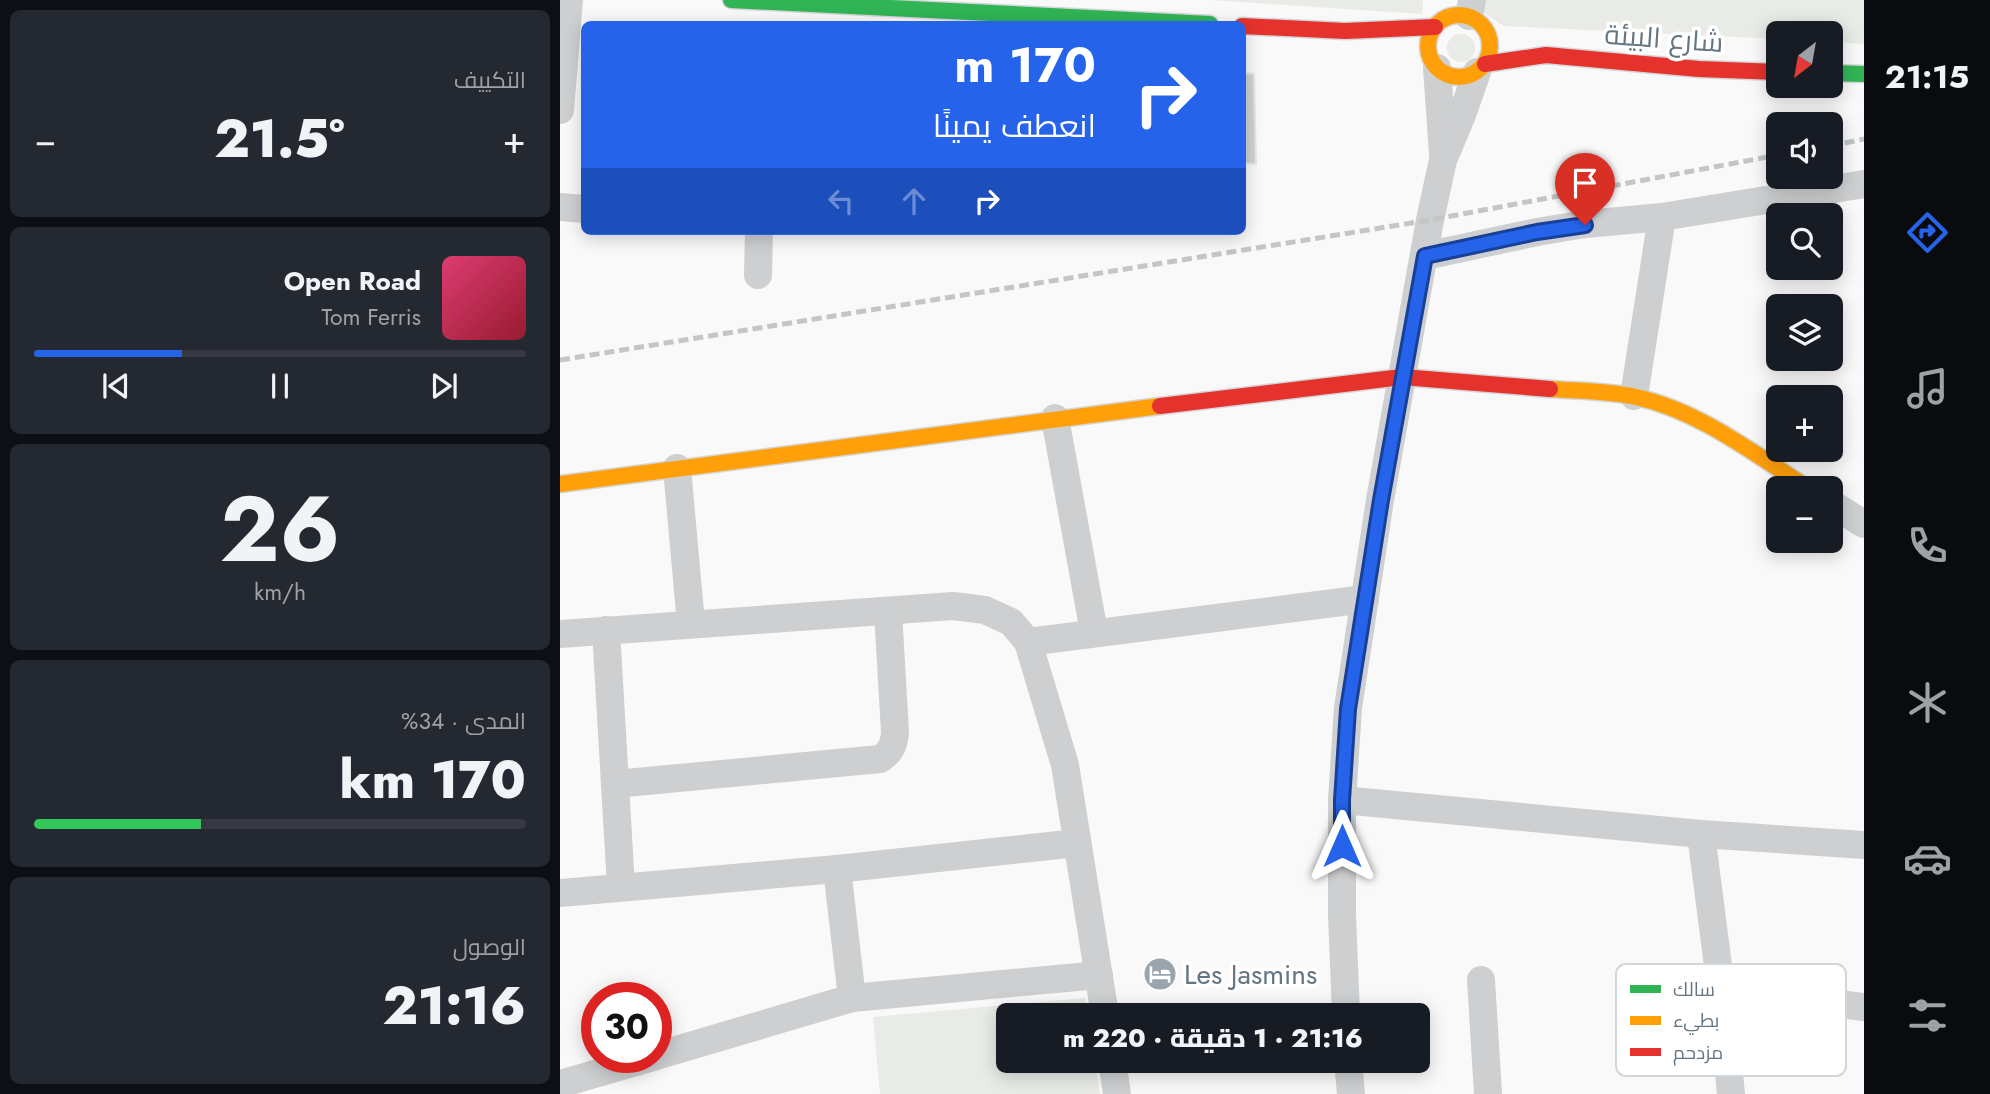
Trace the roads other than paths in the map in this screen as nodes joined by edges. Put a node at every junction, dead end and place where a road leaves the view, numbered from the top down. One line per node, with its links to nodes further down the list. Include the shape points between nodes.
1 (569, 0): 17 (street)
2 (731, 0): 3 (main road)
3 (768, 13): 5 (main road)
4 (1476, 17): 7 (main road, via 1456,15); 11 (main road, شارع البيئة); 13 (main road, via 1491,49)
5 (1089, 21)
6 (1246, 26): 8 (main road)
7 (1435, 27): 8 (main road); 12 (main road, via 1428,49)
8 (1345, 31): 9 (main road)
9 (1378, 44)
10 (1410, 53): 12 (main road)
11 (1546, 55): 13 (main road, شارع البيئة); 14 (main road, شارع البيئة)
12 (1434, 63): 13 (main road, via 1456,78); 18 (street)
13 (1481, 68): 18 (street)
14 (1766, 72)
15 (1843, 73): 16 (main road)
16 (1864, 74)
17 (560, 110)
18 (1443, 160): 24 (street)
19 (1864, 184): 22 (street)
20 (560, 207): 21 (street)
21 (581, 208)
22 (1662, 217): 24 (street, via 1537,232); 27 (street)
23 (760, 235): 25 (street)
24 (1425, 256): 26 (street)
25 (758, 275)
26 (1402, 377): 27 (main road); 28 (main road); 34 (street)
27 (1634, 396): 30 (main road, via 1690,415)
28 (1055, 418): 29 (main road); 38 (street)
29 (677, 468): 31 (main road); 36 (street)
30 (1789, 476)
31 (560, 484)
32 (1843, 511): 33 (street)
33 (1864, 524)
34 (1365, 599): 38 (street); 42 (street, via 1348,709)
35 (888, 611): 36 (street); 40 (street, via 953,606 985,610 1011,622); 41 (street, via 895,732 894,743 880,759)
36 (691, 625): 37 (street)
37 (607, 630): 39 (street); 41 (street)
38 (1094, 632): 40 (street)
39 (560, 634)
40 (1028, 642): 44 (street, via 1065,765)
41 (615, 784): 47 (street)
42 (1342, 800): 43 (street); 54 (street)
43 (1701, 834): 45 (street); 49 (street)
44 (1077, 843): 46 (street); 50 (street)
45 (1864, 845)
46 (837, 869): 47 (street); 52 (street)
47 (621, 887): 48 (street)
48 (560, 893)
49 (1718, 964)
50 (1099, 975): 52 (street); 53 (street)
51 (1481, 980): 65 (street)
52 (852, 998): 57 (street)
53 (1103, 1003)
54 (1346, 1003)
55 (1846, 1005): 56 (street)
56 (1864, 1007)
57 (672, 1051)
58 (609, 1073): 62 (street)
59 (1114, 1073): 63 (street)
60 (1349, 1073): 64 (street)
61 (1729, 1076): 66 (street)
62 (577, 1085)
63 (1117, 1094)
64 (1351, 1094)
65 (1488, 1094)
66 (1731, 1094)

